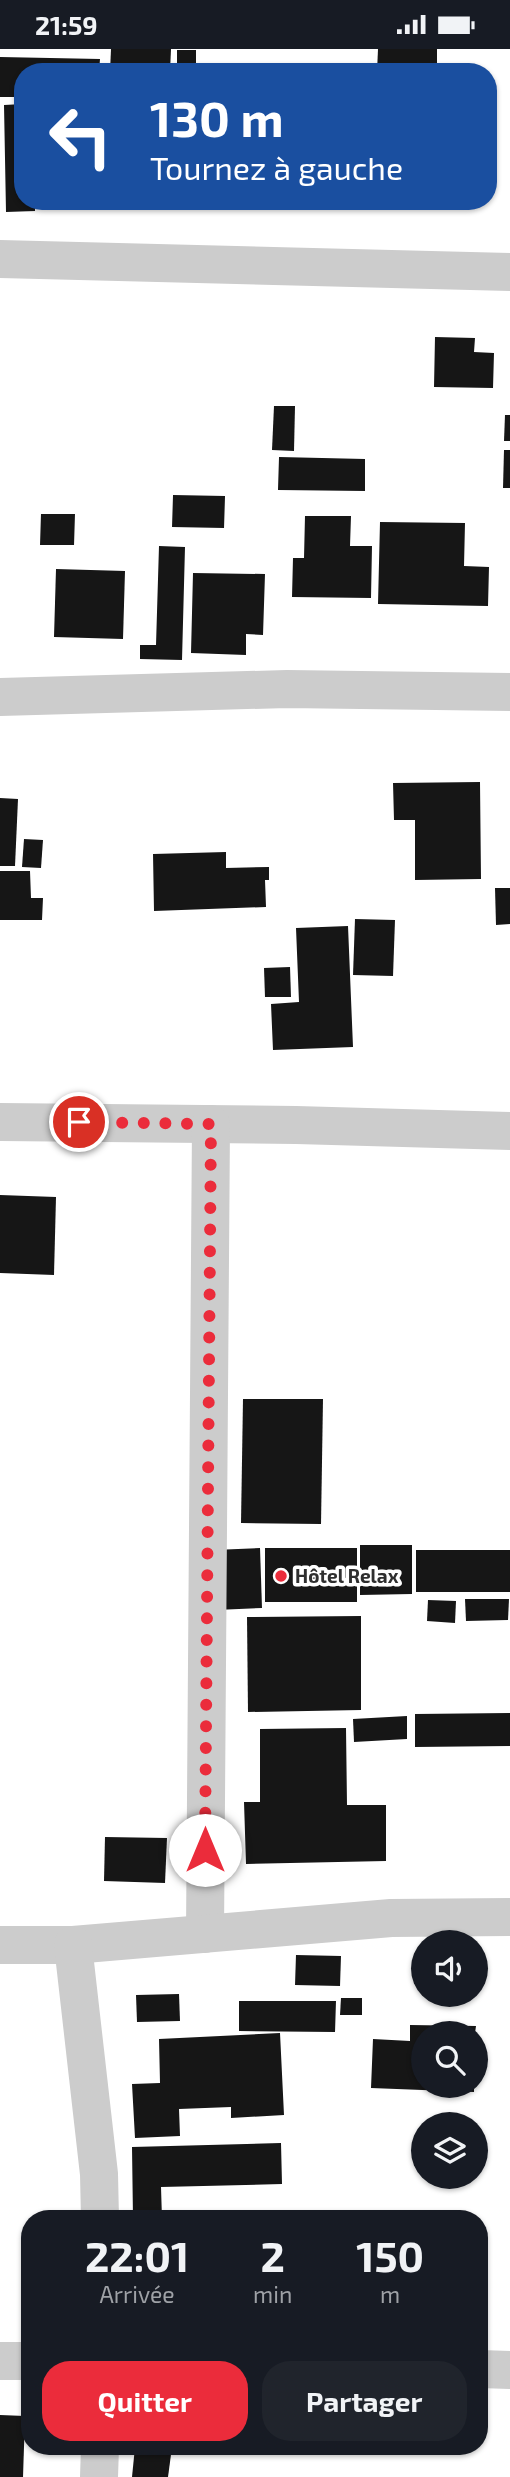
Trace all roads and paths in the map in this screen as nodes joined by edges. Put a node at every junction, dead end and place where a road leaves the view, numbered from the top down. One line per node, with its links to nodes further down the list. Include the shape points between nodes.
1 (0, 259): 2 (street)
2 (510, 272)
3 (510, 692): 4 (street, via 287,689)
4 (0, 697)
5 (0, 1122): 6 (street)
6 (211, 1124): 7 (street); 9 (street)
7 (510, 1131)
8 (510, 1917): 9 (street, via 391,1918)
9 (205, 1934): 11 (street)
10 (0, 1945): 11 (street)
11 (73, 1945): 12 (street)
12 (100, 2210)
13 (0, 2361): 14 (street)
14 (21, 2361)
15 (488, 2369): 16 (street)
16 (510, 2370)
17 (100, 2455): 18 (street)
18 (99, 2477)

